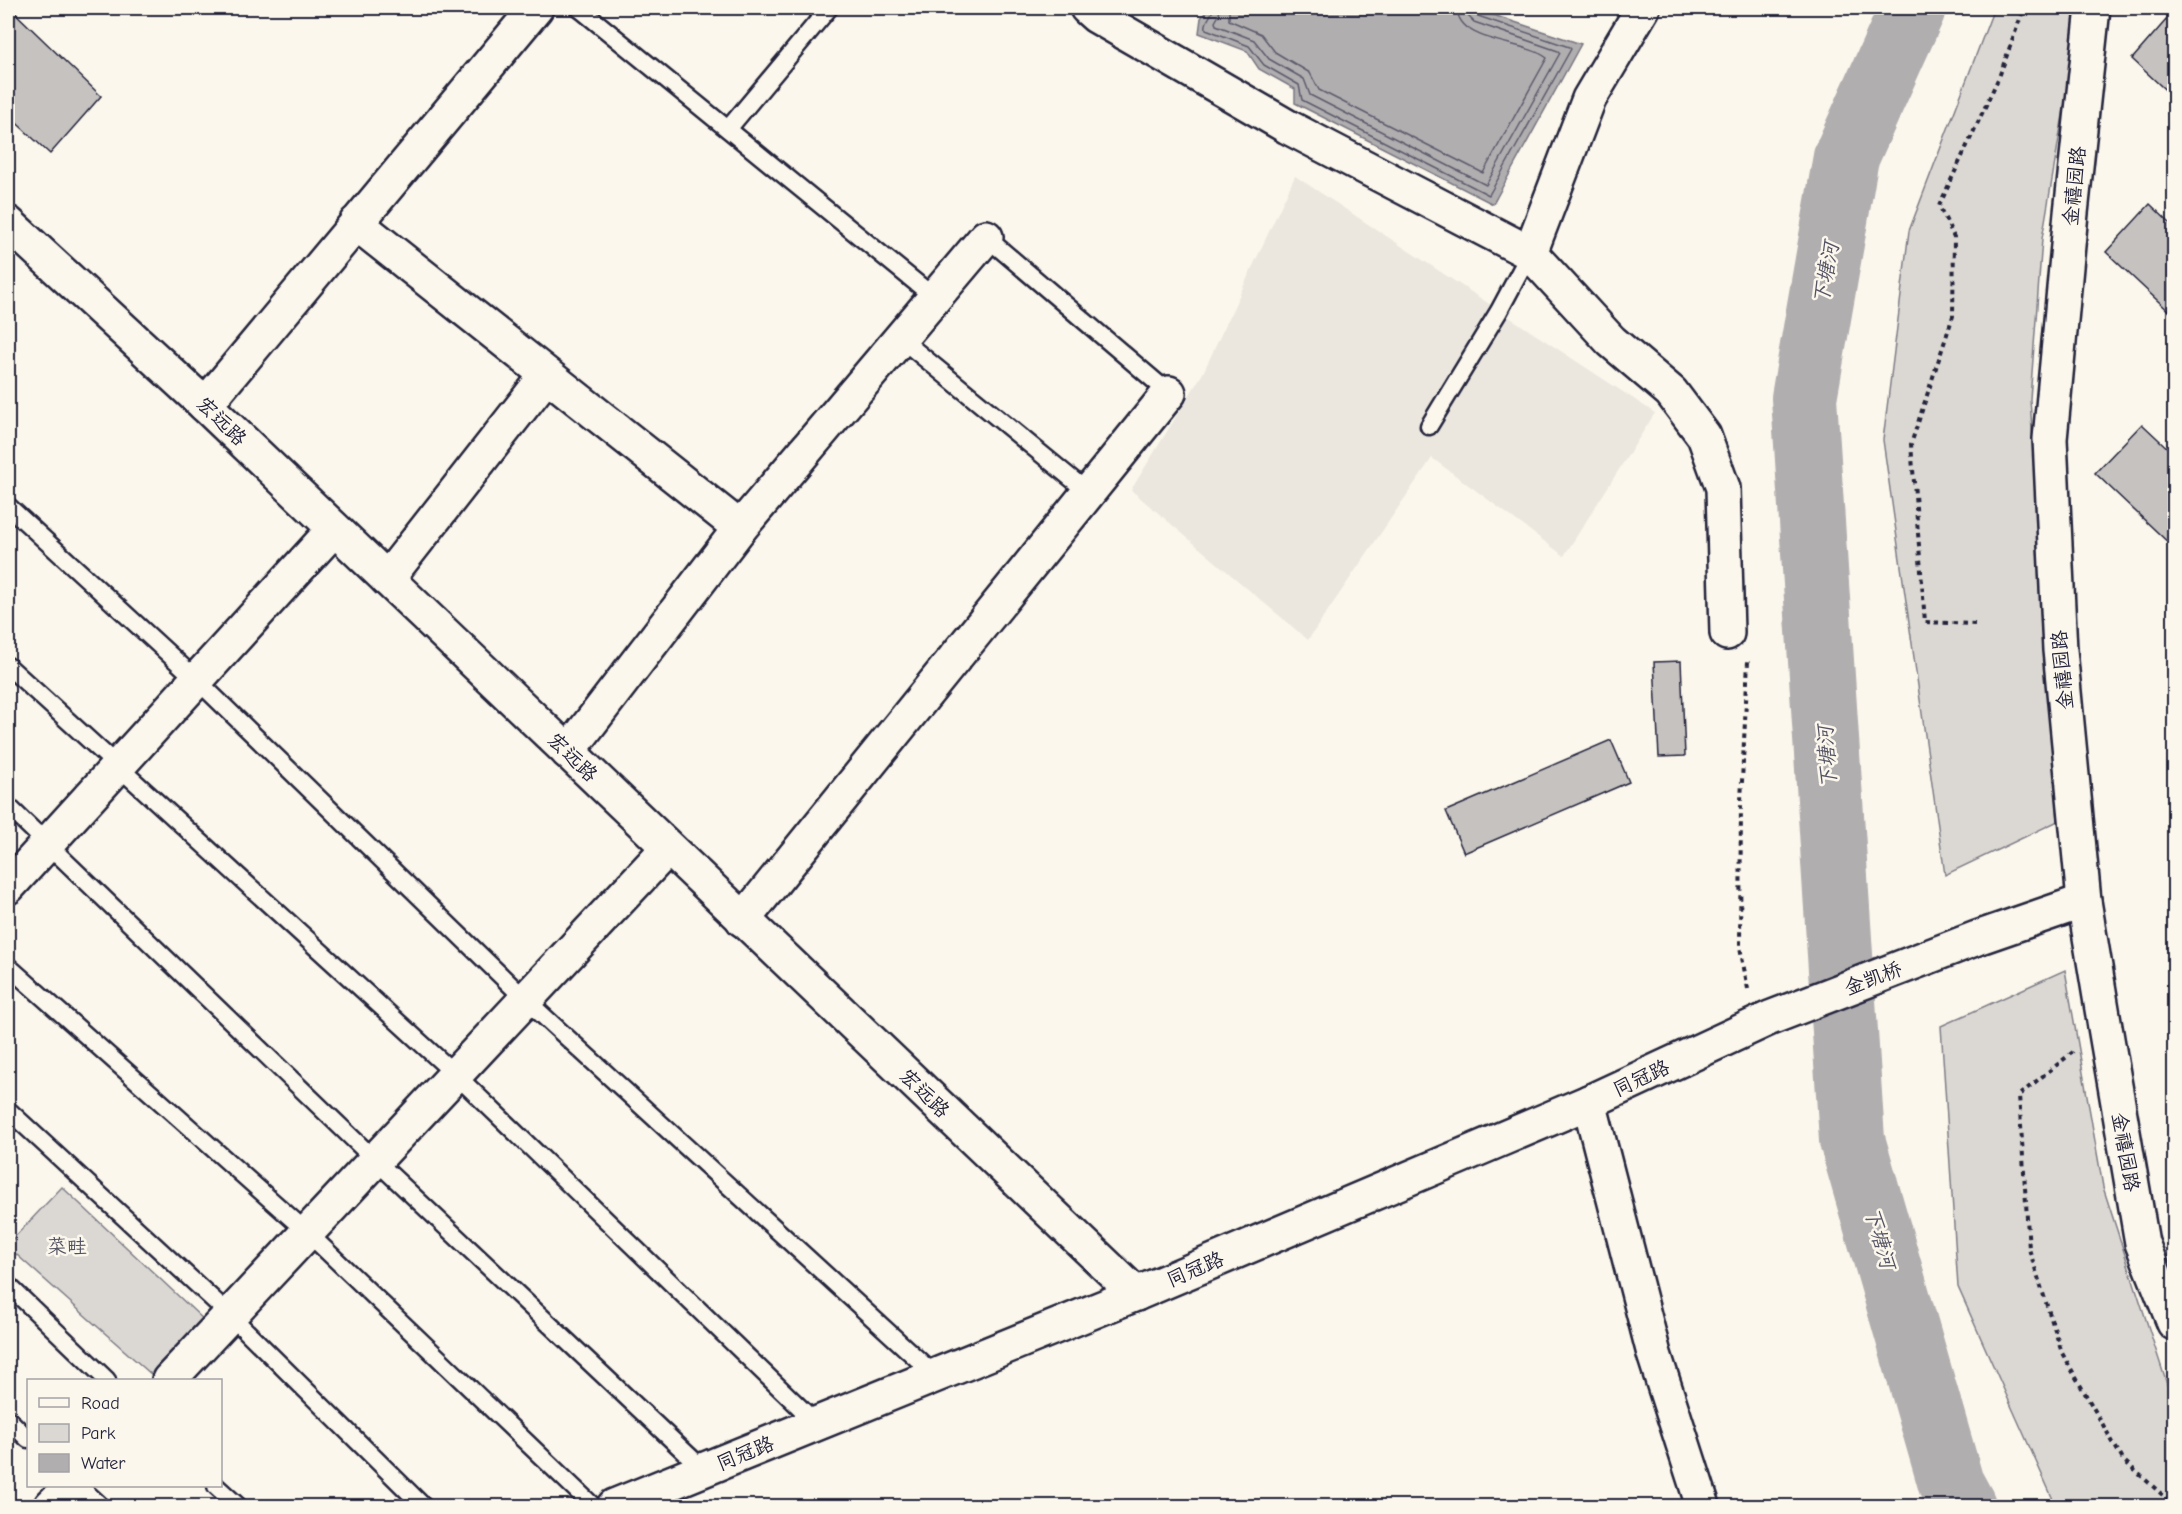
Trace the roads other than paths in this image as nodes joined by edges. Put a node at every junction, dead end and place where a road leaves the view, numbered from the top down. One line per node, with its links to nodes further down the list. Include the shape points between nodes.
1 (536, 8): 8 (street)
2 (579, 8): 7 (lane)
3 (829, 8): 7 (lane)
4 (1087, 8): 11 (street, via 1288,127)
5 (1643, 8): 11 (street, via 1589,99)
6 (2093, 8): 32 (street, 金禧园路, via 2050,439 2060,650)
7 (728, 129): 12 (lane)
8 (356, 224): 14 (street); 16 (street)
9 (9, 227): 16 (street, 宏远路)
10 (986, 237): 12 (street); 15 (lane)
11 (1530, 253): 17 (lane); 23 (street, via 1611,341 1671,392 1704,436 1723,488)
12 (935, 298): 13 (street)
13 (900, 338): 18 (lane); 20 (street)
14 (546, 376): 20 (street); 22 (street)
15 (1169, 393): 18 (street)
16 (205, 405): 21 (street, 宏远路)
17 (1429, 426)
18 (1089, 493): 33 (street)
19 (8, 506): 25 (lane)
20 (740, 528): 26 (street)
21 (334, 529): 22 (street, 宏远路); 25 (street)
22 (387, 579): 26 (street, 宏远路)
23 (1727, 633)
24 (8, 666): 27 (lane)
25 (197, 680): 27 (street); 35 (lane)
26 (568, 752): 30 (street, 宏远路)
27 (118, 765): 29 (street); 37 (lane)
28 (8, 806): 29 (lane)
29 (48, 842): 31 (street); 40 (lane)
30 (669, 848): 33 (street, 宏远路); 35 (street)
31 (8, 887)
32 (2084, 901): 36 (street, 金凯桥); 45 (street, 金禧园路, via 2142,1243)
33 (743, 920): 43 (street, 宏远路)
34 (8, 966): 41 (lane)
35 (526, 1000): 37 (street); 46 (lane)
36 (1762, 1021): 38 (street, 同冠路)
37 (456, 1075): 40 (street); 50 (lane)
38 (1590, 1102): 43 (street, 同冠路); 62 (street, via 1654,1354)
39 (8, 1110): 44 (lane)
40 (375, 1160): 41 (street); 52 (lane)
41 (308, 1233): 44 (street); 60 (lane)
42 (8, 1285): 47 (lane)
43 (1136, 1294): 46 (street, 同冠路)
44 (230, 1315): 48 (street); 59 (lane)
45 (2175, 1323)
46 (936, 1376): 50 (street, 同冠路)
47 (106, 1379)
48 (170, 1379)
49 (8, 1419): 51 (lane)
50 (817, 1424): 52 (street, 同冠路)
51 (27, 1438)
52 (704, 1470): 61 (street, 同冠路)
53 (69, 1487): 56 (street)
54 (81, 1487): 57 (lane)
55 (218, 1487): 58 (lane)
56 (51, 1506)
57 (101, 1506)
58 (238, 1506)
59 (423, 1506)
60 (593, 1506)
61 (614, 1506)
62 (1703, 1506)

